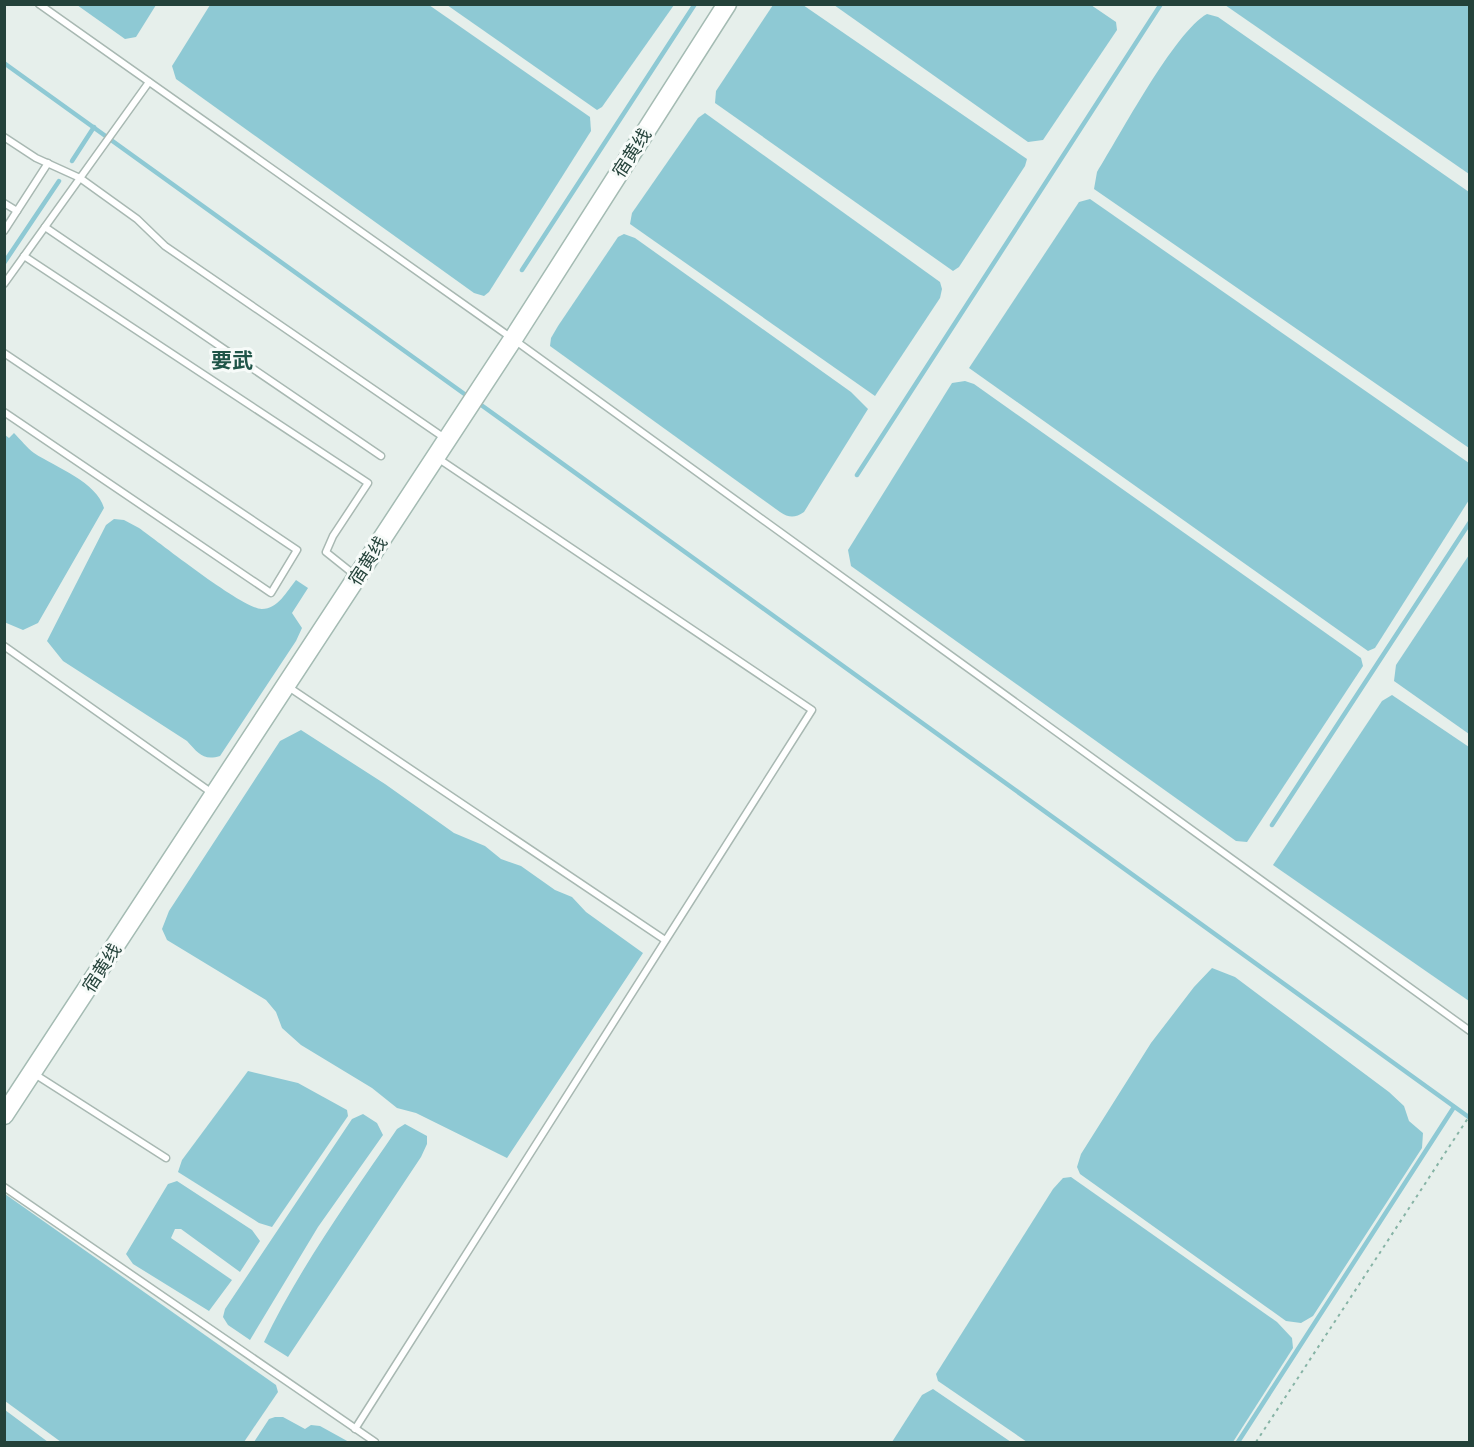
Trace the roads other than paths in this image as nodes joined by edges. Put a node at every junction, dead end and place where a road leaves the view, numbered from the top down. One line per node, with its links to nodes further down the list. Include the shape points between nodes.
1 (39, 4): 3 (lane)
2 (727, 4): 13 (main road, 宿黄线)
3 (149, 82): 6 (lane); 13 (lane)
4 (4, 137): 5 (lane)
5 (48, 163): 6 (lane); 8 (lane)
6 (80, 178): 9 (lane); 16 (lane, via 137,219 165,246)
7 (4, 203): 8 (lane)
8 (17, 211): 10 (lane)
9 (45, 227): 11 (lane); 17 (lane)
10 (4, 231)
11 (24, 256): 12 (lane); 19 (lane, via 368,483 326,552)
12 (4, 284)
13 (513, 339): 16 (main road, 宿黄线); 24 (lane)
14 (4, 353): 15 (lane, via 297,550 271,593)
15 (4, 412)
16 (451, 434): 18 (main road, 宿黄线)
17 (381, 456)
18 (436, 457): 19 (main road, 宿黄线); 23 (lane, via 812,710)
19 (357, 577): 21 (main road, 宿黄线)
20 (4, 646): 22 (lane)
21 (286, 686): 22 (main road, 宿黄线); 23 (lane)
22 (215, 795): 25 (main road, 宿黄线)
23 (665, 940): 29 (lane)
24 (1470, 1031)
25 (33, 1072): 26 (main road, 宿黄线); 27 (lane)
26 (4, 1115)
27 (166, 1158)
28 (4, 1186): 29 (lane)
29 (355, 1429): 30 (lane)
30 (375, 1443)

